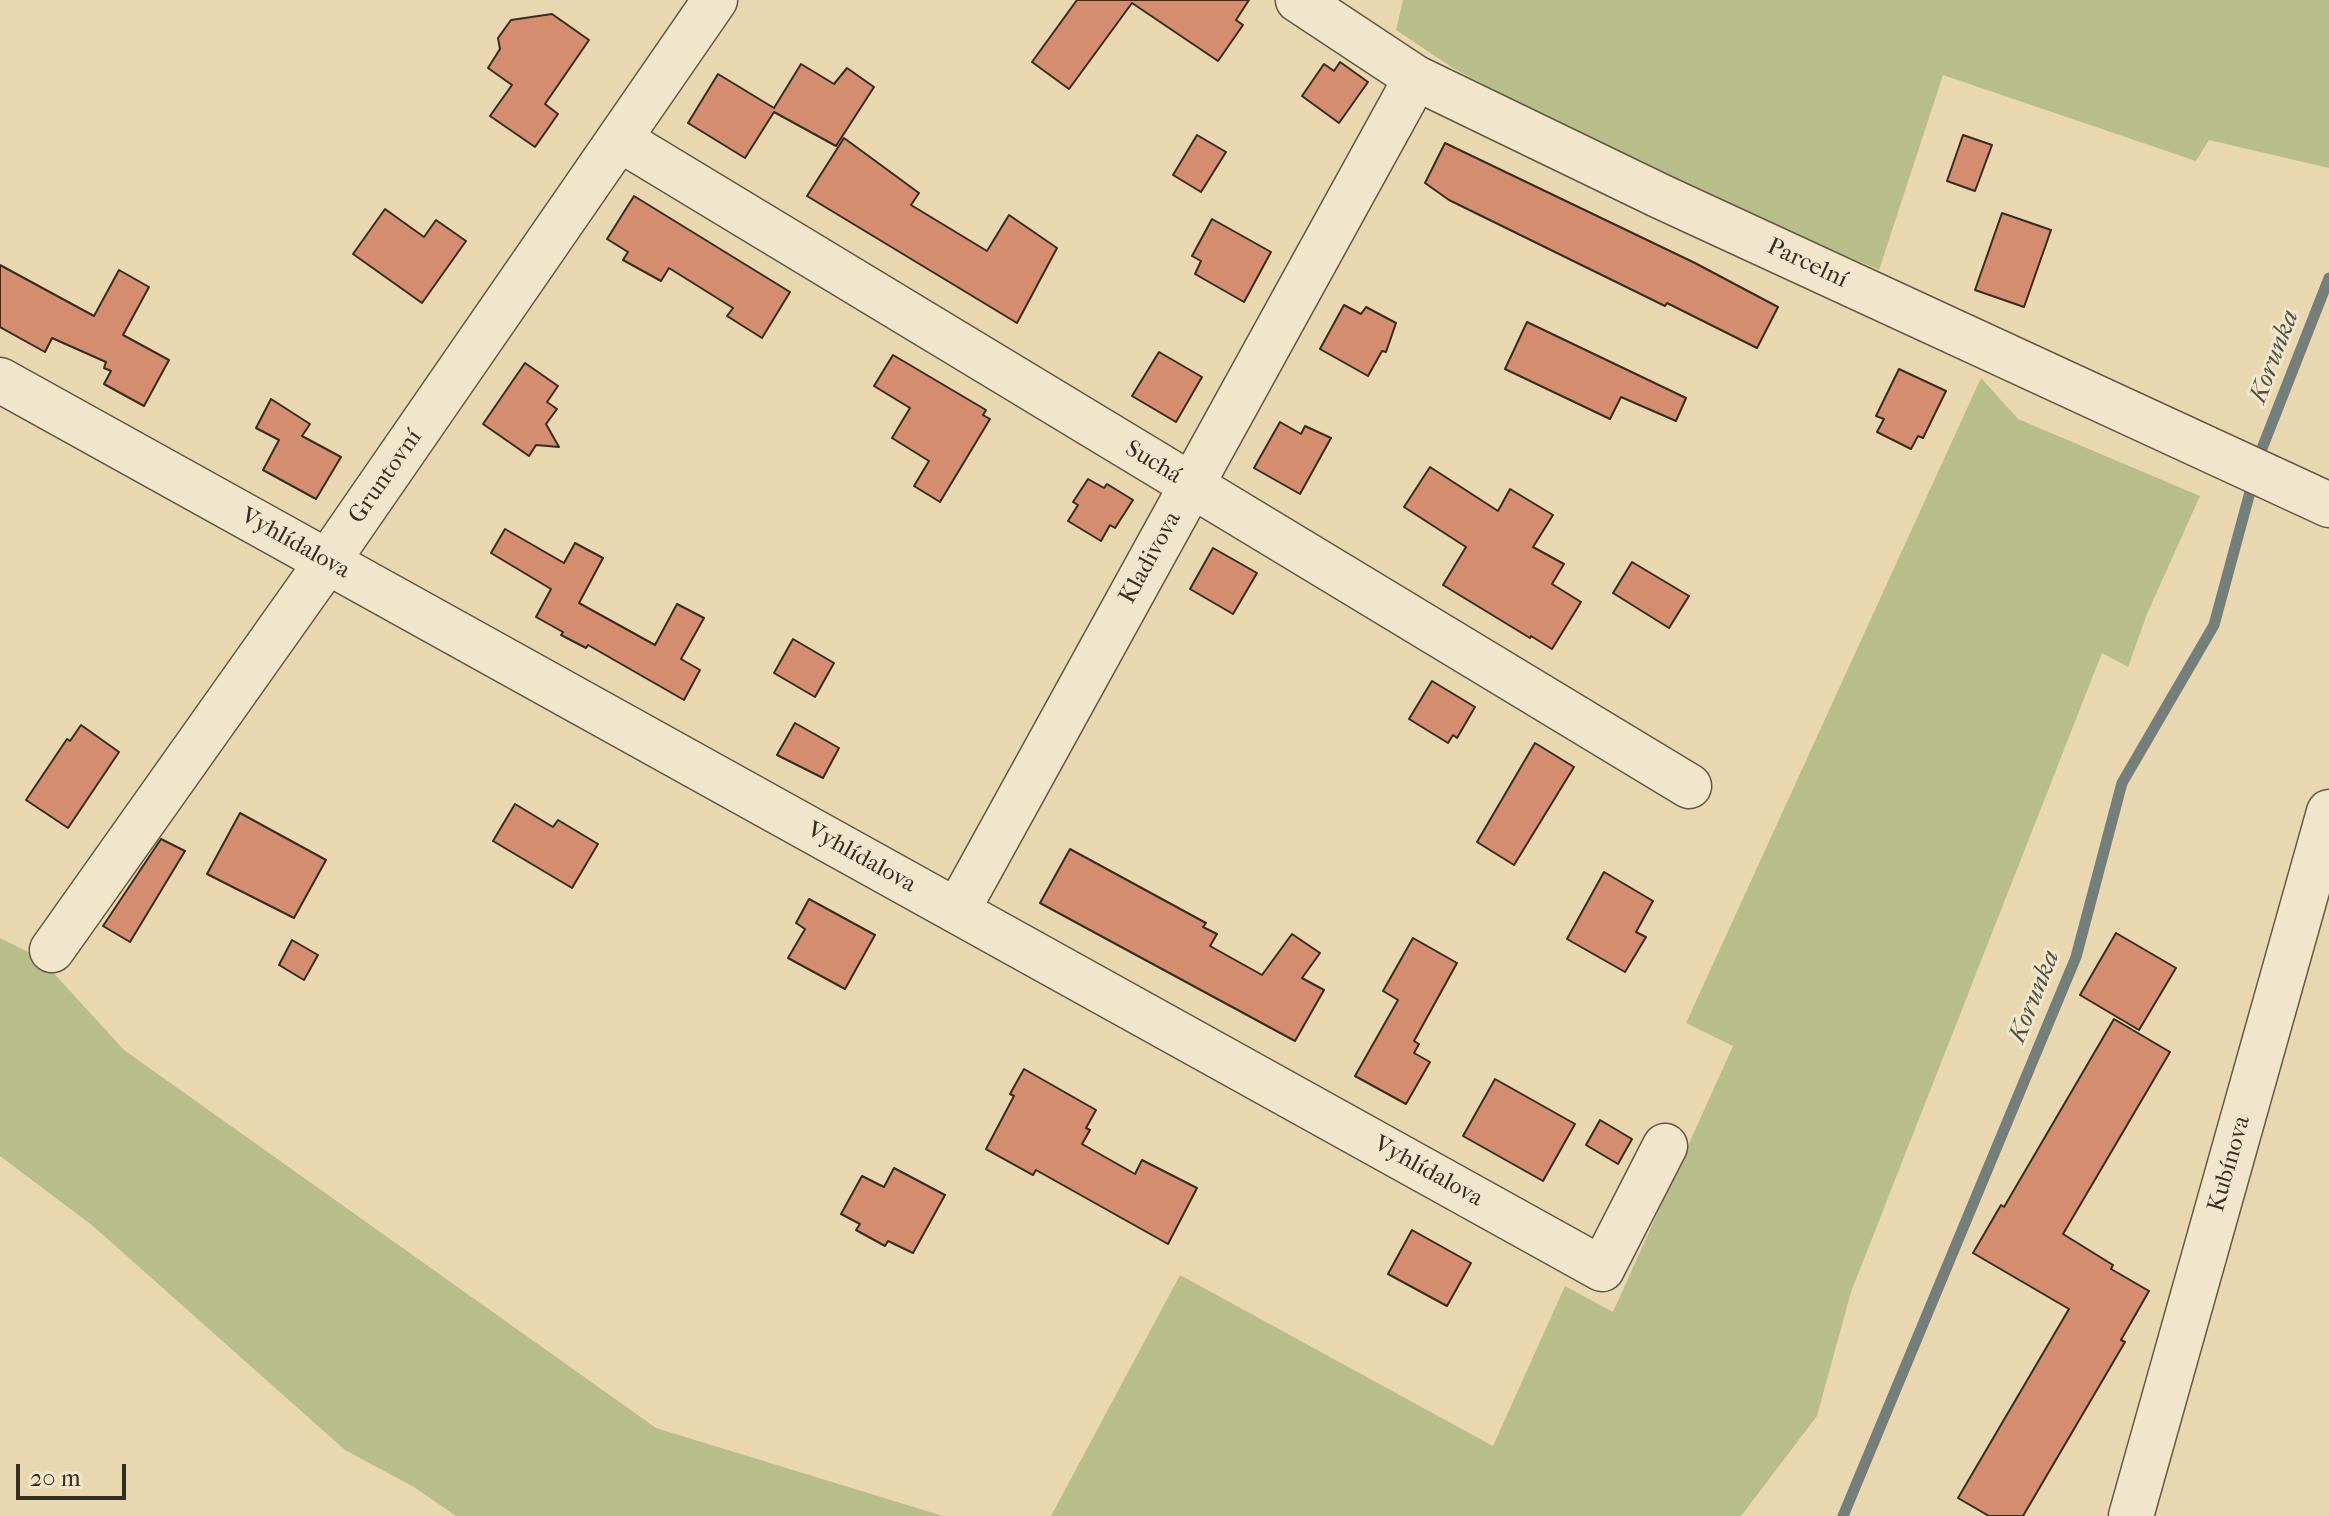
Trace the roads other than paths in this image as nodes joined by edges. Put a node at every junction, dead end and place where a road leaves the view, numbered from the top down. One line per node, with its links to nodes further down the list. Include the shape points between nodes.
1 (715, 0): 4 (street, Gruntovní)
2 (1298, 0): 3 (street, Parcelní)
3 (1416, 78): 6 (street, Kladivova); 7 (street, Parcelní)
4 (619, 139): 6 (street, Suchá); 8 (street, Gruntovní)
5 (0, 380): 8 (street, Vyhlídalova)
6 (1191, 486): 9 (street, Suchá); 11 (street, Kladivova)
7 (2329, 505)
8 (327, 562): 11 (street, Vyhlídalova); 12 (street, Gruntovní)
9 (1689, 786)
10 (2329, 812): 14 (street, Kubínova)
11 (957, 911): 13 (street, Vyhlídalova, via 1602,1269)
12 (52, 950)
13 (1665, 1146)
14 (2144, 1512)

